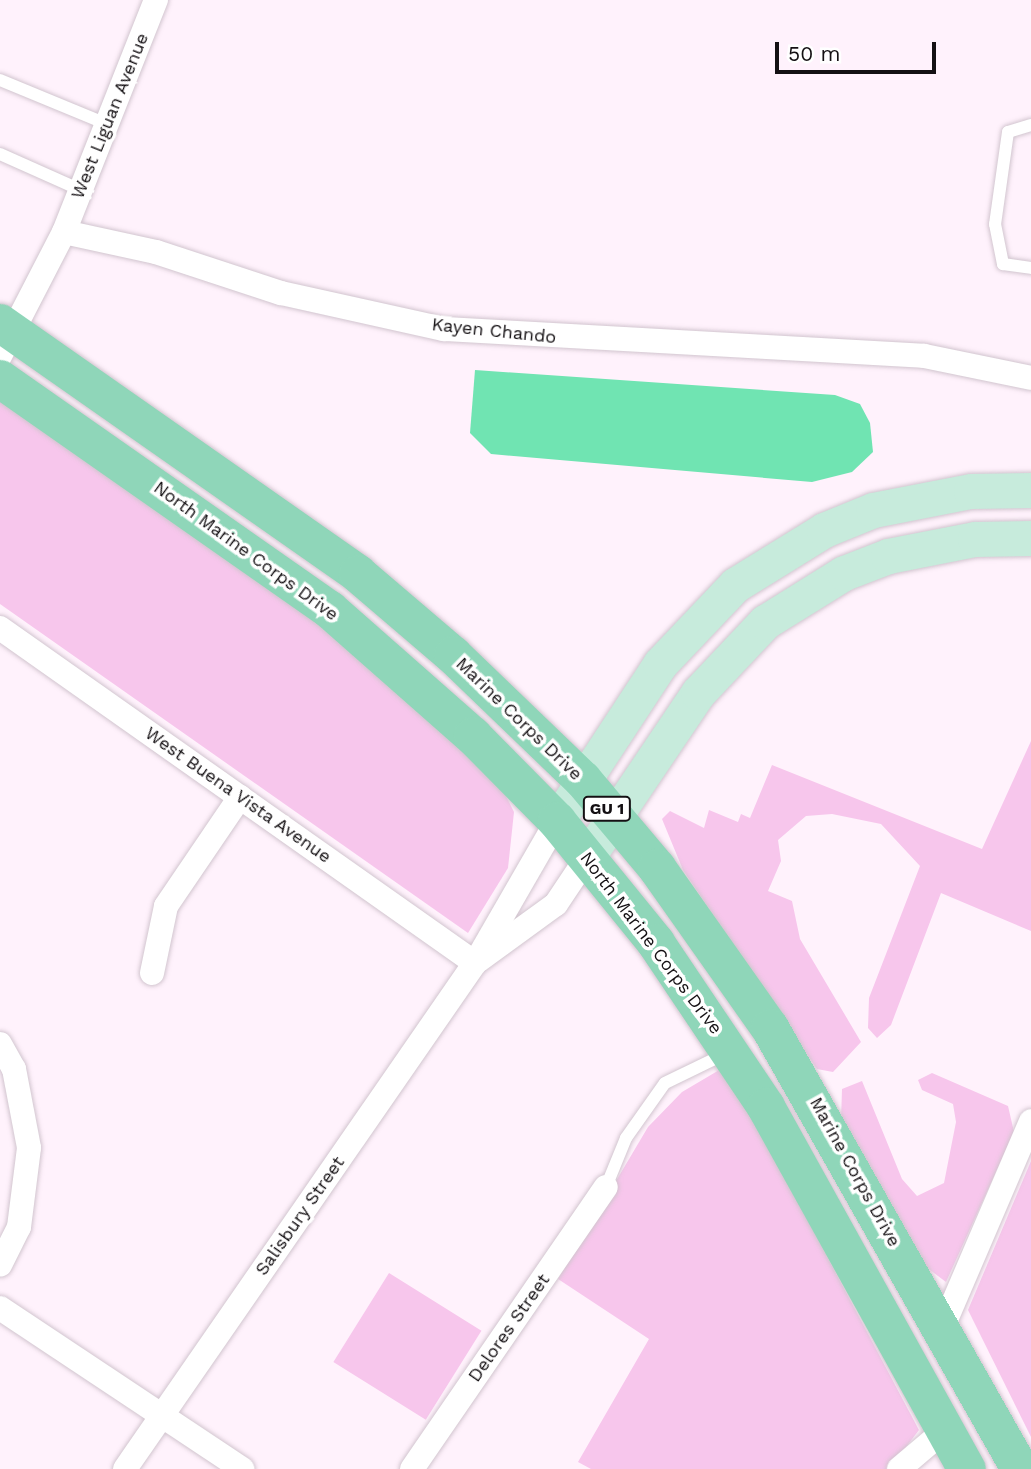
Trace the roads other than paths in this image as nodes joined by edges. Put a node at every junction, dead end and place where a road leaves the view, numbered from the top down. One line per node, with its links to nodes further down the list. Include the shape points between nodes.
1 (156, 0): 3 (street, West Liguan Avenue)
2 (0, 80): 3 (lane)
3 (107, 124): 6 (street, West Liguan Avenue)
4 (1031, 125): 8 (lane, via 1008,132 995,224 1003,264)
5 (0, 154): 6 (lane)
6 (81, 190): 7 (street, West Liguan Avenue)
7 (64, 232): 9 (street); 10 (street, Kayen Chando, via 156,253 281,293 444,329 924,356)
8 (1031, 268)
9 (5, 337): 15 (main road, Marine Corps Drive / GU 1, via 358,574 453,655)
10 (1031, 377)
11 (0, 379): 18 (main road, North Marine Corps Drive / GU 1, via 330,610 463,727)
12 (1031, 490): 15 (main road, via 971,491 873,510 776,556 696,621)
13 (1031, 538): 17 (main road, via 975,539 888,556 801,596 731,653)
14 (0, 628): 16 (street, West Buena Vista Avenue)
15 (583, 780): 17 (main road, Marine Corps Drive / GU 1); 18 (main road)
16 (240, 797): 20 (street, West Buena Vista Avenue); 21 (street, via 166,906)
17 (614, 817): 19 (main road); 28 (main road, Marine Corps Drive / GU 1, via 770,1028)
18 (556, 821): 19 (main road, North Marine Corps Drive / GU 1); 20 (street, Salisbury Street)
19 (588, 856): 20 (street, Salisbury Street, via 556,904); 23 (main road, North Marine Corps Drive / GU 1)
20 (475, 963): 29 (street, Salisbury Street)
21 (152, 973)
22 (0, 1044): 26 (street, via 14,1069 29,1148 19,1227)
23 (730, 1051): 25 (lane, via 665,1083 626,1138); 30 (main road, North Marine Corps Drive / GU 1)
24 (1031, 1121): 28 (street)
25 (606, 1187): 33 (street, Delores Street)
26 (0, 1265)
27 (0, 1308): 29 (street)
28 (942, 1329): 36 (main road, Marine Corps Drive / GU 1)
29 (161, 1414): 31 (street, Salisbury Street); 32 (street)
30 (945, 1430): 34 (street); 35 (main road, North Marine Corps Drive / GU 1)
31 (125, 1469)
32 (242, 1469)
33 (412, 1469)
34 (899, 1469)
35 (967, 1469)
36 (1020, 1469)

